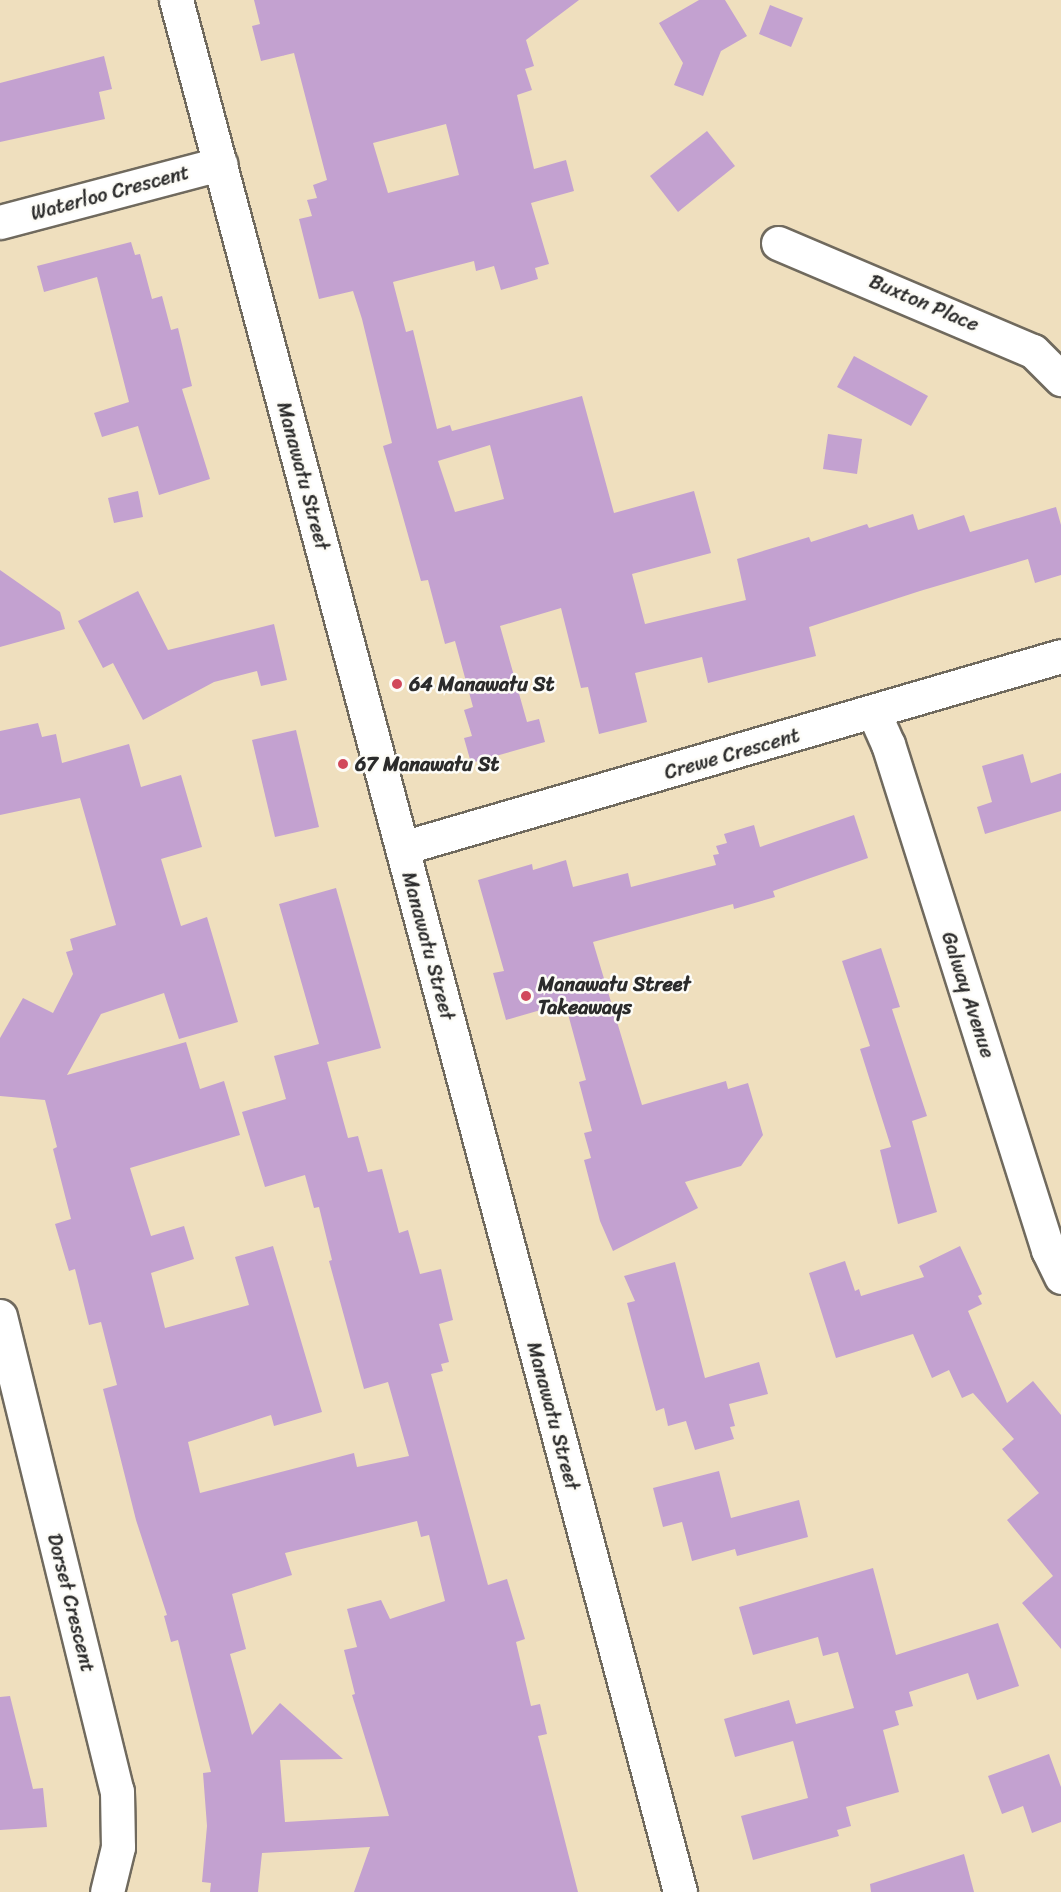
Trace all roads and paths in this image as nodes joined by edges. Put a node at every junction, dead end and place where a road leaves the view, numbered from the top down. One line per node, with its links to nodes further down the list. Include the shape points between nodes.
1 (176, 0): 2 (street, Manawatu Street)
2 (220, 164): 3 (street, Waterloo Crescent); 8 (street, Manawatu Street)
3 (0, 222)
4 (778, 243): 5 (street, Buxton Place, via 1033,351)
5 (1061, 379)
6 (1061, 656): 7 (street, Crewe Crescent)
7 (874, 713): 8 (street, Crewe Crescent); 9 (street, Galway Avenue, via 888,744 1048,1250)
8 (402, 849): 12 (street, Manawatu Street)
9 (1061, 1277)
10 (0, 1316): 11 (street, Dorset Crescent, via 117,1791 118,1847)
11 (107, 1892)
12 (680, 1892)

